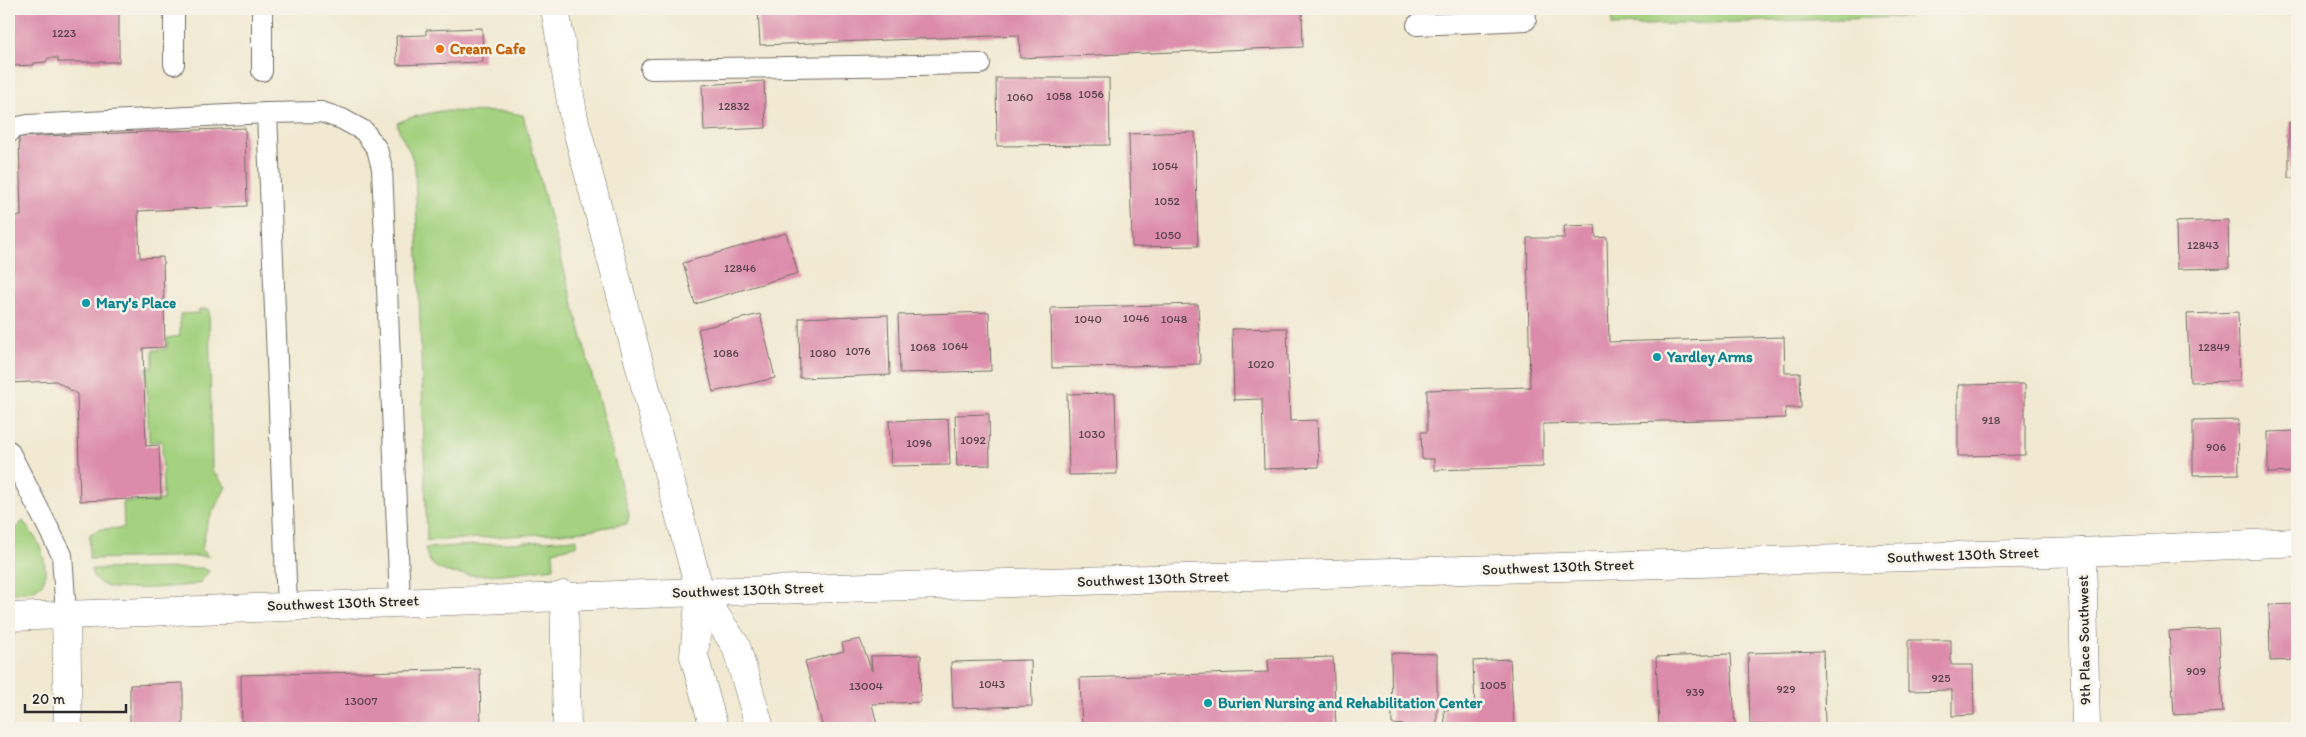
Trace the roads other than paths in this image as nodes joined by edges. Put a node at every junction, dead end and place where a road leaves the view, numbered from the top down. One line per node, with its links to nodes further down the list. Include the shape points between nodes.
1 (174, 9): 6 (lane)
2 (262, 9): 9 (lane)
3 (555, 9): 15 (street, via 574,119)
4 (1526, 9): 5 (lane, via 1526,20)
5 (1417, 25)
6 (174, 64)
7 (980, 64): 8 (lane)
8 (651, 69)
9 (262, 71)
10 (267, 113): 11 (lane, via 28,125 13,128); 17 (lane, via 321,112 342,119 364,131 376,149 382,168); 18 (lane)
11 (9, 133)
12 (9, 451): 19 (lane, via 62,555)
13 (2297, 542): 14 (street, Southwest 130th Street)
14 (2082, 552): 15 (street, Southwest 130th Street); 25 (street, 9th Place Southwest)
15 (700, 592): 16 (street, Southwest 130th Street); 23 (street, via 694,656); 24 (street, via 736,646)
16 (564, 595): 17 (street, Southwest 130th Street); 22 (street)
17 (400, 601): 18 (street, Southwest 130th Street)
18 (287, 606): 19 (street, Southwest 130th Street)
19 (66, 614): 20 (street, Southwest 130th Street); 21 (street)
20 (9, 616)
21 (68, 728)
22 (567, 728)
23 (714, 728)
24 (760, 728)
25 (2086, 728)

